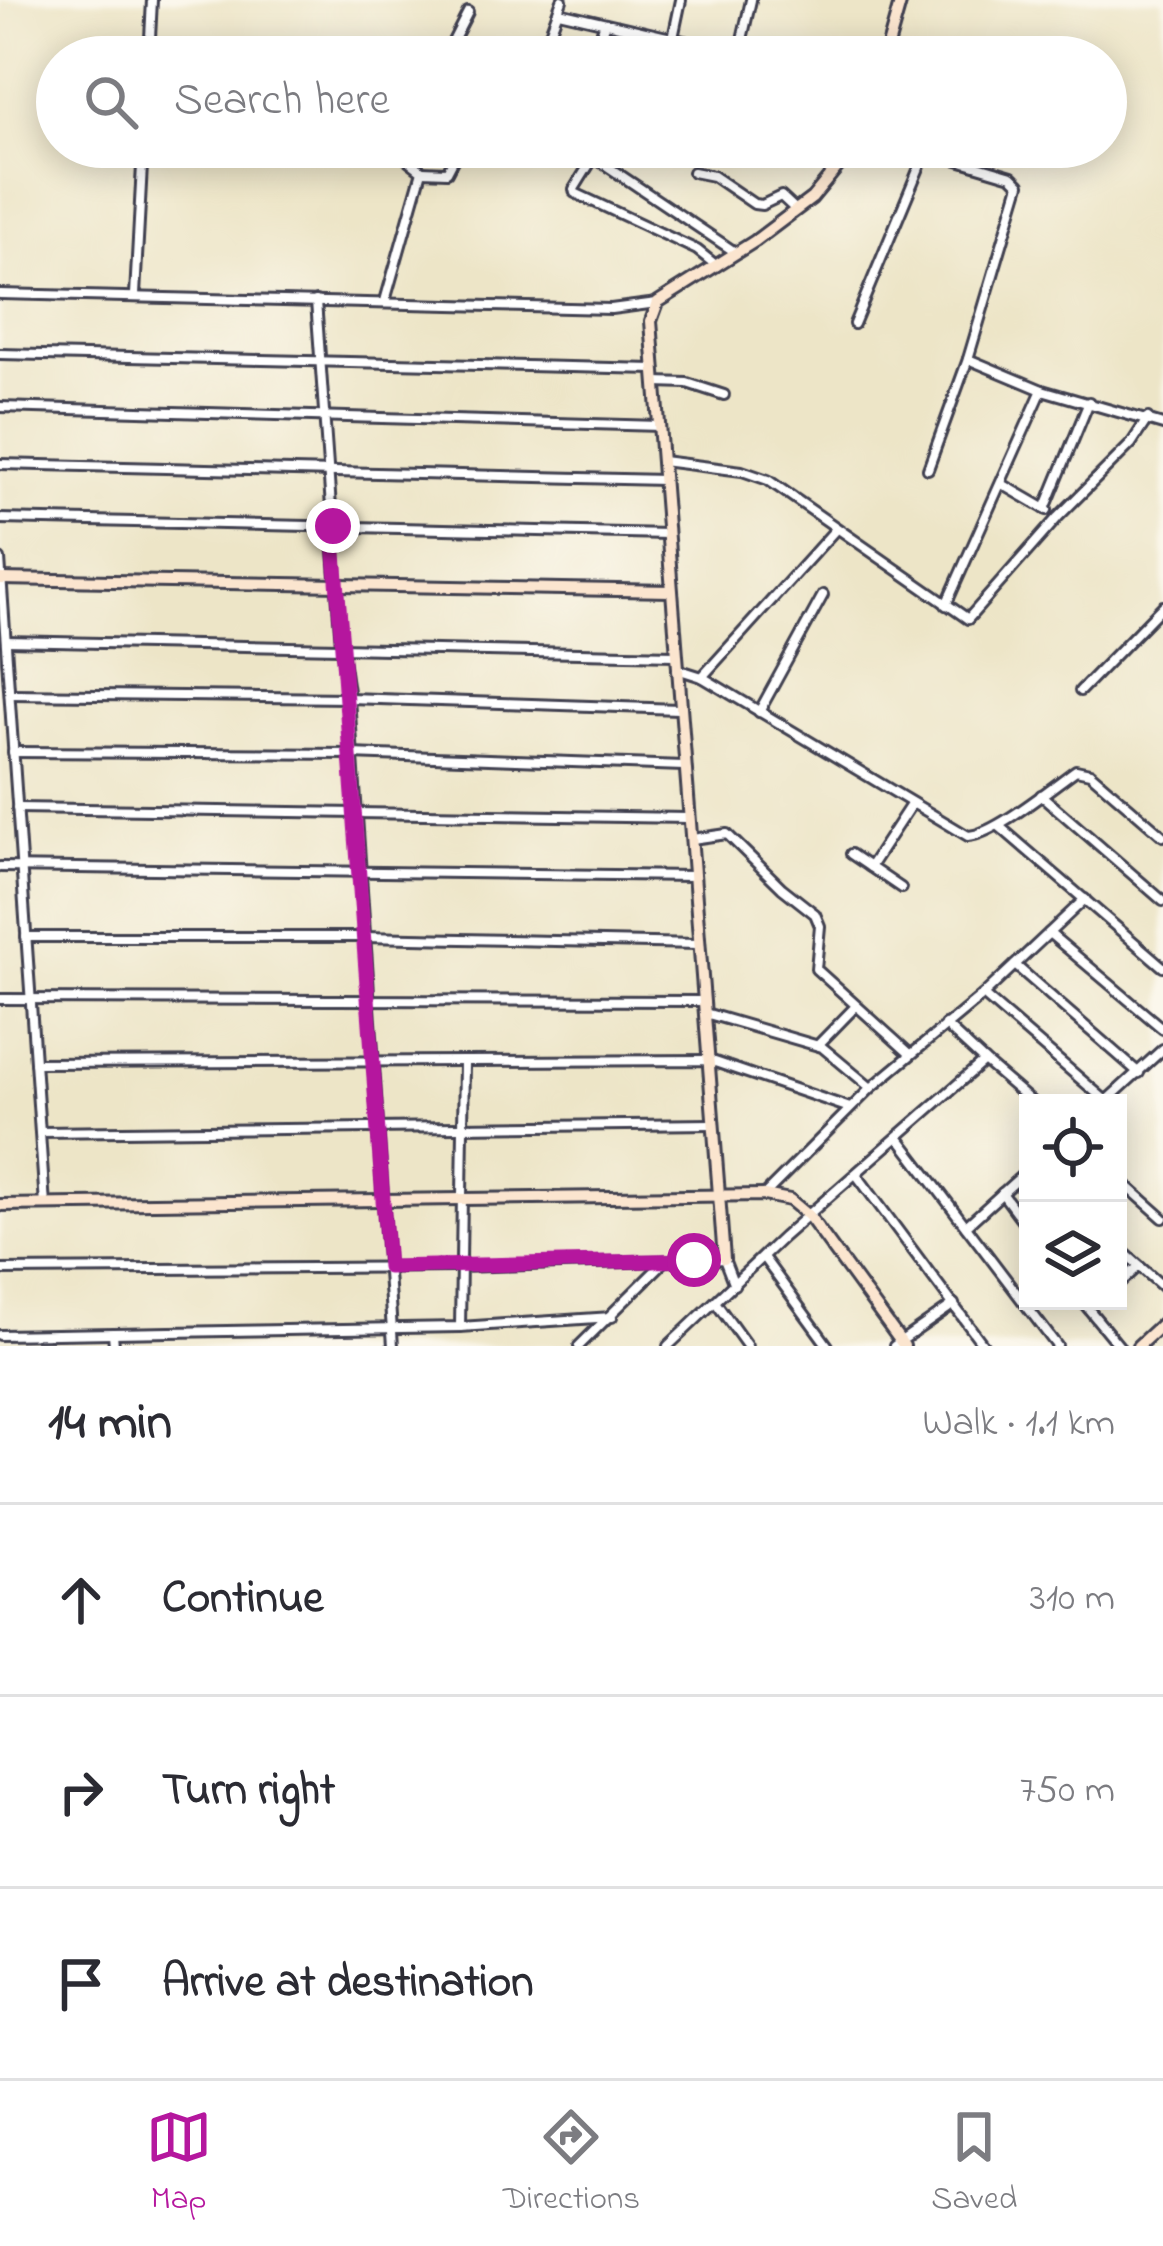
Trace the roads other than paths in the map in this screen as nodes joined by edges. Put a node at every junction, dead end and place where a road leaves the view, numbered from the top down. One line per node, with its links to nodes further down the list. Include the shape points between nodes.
1 (152, 0): 9 (street)
2 (681, 0): 14 (street)
3 (742, 0): 5 (street)
4 (901, 0): 16 (street)
5 (751, 1): 15 (street)
6 (560, 4): 8 (street); 11 (street)
7 (468, 12): 10 (street)
8 (605, 23): 12 (street); 13 (street)
9 (150, 36)
10 (456, 36)
11 (549, 36)
12 (600, 36)
13 (659, 36)
14 (673, 36)
15 (743, 36)
16 (891, 36)
17 (142, 168): 31 (street)
18 (418, 168): 25 (street)
19 (448, 168): 25 (street)
20 (587, 168): 29 (street, via 575,193)
21 (610, 168): 28 (street)
22 (837, 168): 27 (street)
23 (919, 168): 35 (street)
24 (984, 168): 38 (street, via 1020,184)
25 (422, 171): 33 (street)
26 (693, 172): 27 (street, via 754,204 781,196)
27 (796, 210): 28 (street)
28 (736, 253): 29 (street)
29 (717, 266): 34 (street)
30 (0, 294): 31 (street)
31 (135, 296): 32 (street)
32 (316, 301): 33 (street); 37 (street)
33 (385, 302): 34 (street, via 611,310)
34 (658, 302): 39 (street, via 651,320)
35 (854, 323)
36 (0, 354): 37 (street)
37 (320, 358): 39 (street); 44 (street)
38 (968, 359): 40 (street); 51 (street)
39 (656, 375): 41 (street); 47 (street)
40 (1042, 390): 42 (street); 53 (street)
41 (724, 395)
42 (1089, 402): 45 (street); 54 (street)
43 (0, 407): 44 (street)
44 (324, 416): 47 (street); 50 (street)
45 (1148, 418): 46 (street); 55 (street)
46 (1163, 425)
47 (660, 426): 48 (street)
48 (662, 460): 52 (street); 58 (street, via 762,477)
49 (0, 464): 50 (street)
50 (328, 469): 52 (street); 57 (street)
51 (928, 469)
52 (664, 480): 59 (street)
53 (1002, 484): 54 (street); 65 (street)
54 (1045, 509): 55 (street)
55 (1058, 517): 65 (street, via 968,619)
56 (0, 519): 57 (street)
57 (333, 526): 59 (street); 62 (street)
58 (836, 529): 65 (street); 70 (street)
59 (668, 534): 63 (street)
60 (0, 559): 61 (street)
61 (1, 579): 62 (street); 67 (street)
62 (337, 586): 63 (street); 68 (street)
63 (671, 591): 69 (street)
64 (824, 595): 75 (street)
65 (946, 605)
66 (1163, 606): 71 (street)
67 (6, 641): 68 (street); 72 (street)
68 (340, 645): 69 (street); 73 (street)
69 (675, 662): 70 (street); 74 (street)
70 (702, 677): 75 (street)
71 (1080, 691)
72 (10, 694): 73 (street); 76 (street)
73 (349, 698): 74 (street); 77 (street)
74 (679, 709): 78 (street)
75 (758, 712): 80 (street)
76 (14, 752): 77 (street); 81 (street)
77 (351, 754): 78 (street); 82 (street)
78 (684, 766): 83 (street)
79 (1041, 795): 84 (street); 85 (street, via 1084,770); 95 (street)
80 (912, 803): 84 (street, via 968,836); 90 (street)
81 (17, 808): 82 (street); 89 (street)
82 (355, 811): 83 (street); 91 (street)
83 (688, 818): 86 (street)
84 (999, 826): 94 (street)
85 (1163, 836)
86 (690, 838): 92 (street); 106 (street, via 727,834 815,914 816,969)
87 (851, 854): 90 (street)
88 (0, 867): 89 (street)
89 (22, 867): 91 (street); 97 (street)
90 (870, 867): 93 (street)
91 (358, 870): 92 (street); 98 (street)
92 (693, 876): 99 (street)
93 (902, 889)
94 (1085, 899): 96 (street); 101 (street)
95 (1163, 901)
96 (1049, 933): 100 (street); 109 (street)
97 (26, 937): 98 (street); 104 (street)
98 (363, 937): 99 (street); 105 (street)
99 (699, 944): 107 (street)
100 (1015, 965): 102 (street); 118 (street)
101 (1163, 967)
102 (983, 994): 108 (street); 121 (street)
103 (0, 999): 104 (street)
104 (31, 999): 105 (street); 115 (street)
105 (369, 1001): 107 (street); 116 (street)
106 (856, 1006): 110 (street); 112 (street)
107 (705, 1007): 110 (street); 113 (street)
108 (945, 1025): 112 (street); 114 (street)
109 (1163, 1029)
110 (818, 1046): 119 (street)
111 (1163, 1049): 118 (street)
112 (909, 1053): 119 (street)
113 (709, 1060): 117 (street); 123 (street); 124 (street)
114 (984, 1061): 120 (street); 128 (street)
115 (35, 1063): 116 (street); 127 (street)
116 (372, 1063): 117 (street); 125 (street)
117 (464, 1063): 126 (street)
118 (1139, 1073): 122 (street)
119 (871, 1088): 123 (street)
120 (1022, 1094)
121 (1096, 1094)
122 (1114, 1094)
123 (850, 1108): 133 (street)
124 (714, 1124): 126 (street); 134 (street)
125 (380, 1127): 126 (street); 127 (street); 136 (street)
126 (463, 1127): 135 (street)
127 (40, 1132): 138 (street)
128 (898, 1137): 129 (street); 142 (street)
129 (856, 1174): 139 (street); 155 (street)
130 (1019, 1178): 132 (street)
131 (1127, 1186): 141 (street)
132 (1002, 1193): 140 (street); 142 (street)
133 (764, 1195): 134 (street); 139 (street, via 790,1200)
134 (719, 1196): 135 (street); 145 (street)
135 (462, 1198): 136 (street); 149 (street)
136 (384, 1199): 138 (street); 148 (street)
137 (0, 1205): 138 (street)
138 (45, 1205)
139 (809, 1216): 144 (street); 165 (street)
140 (1019, 1216)
141 (1163, 1218)
142 (966, 1226): 175 (street)
143 (1127, 1255): 147 (street)
144 (763, 1257): 152 (street); 173 (street)
145 (724, 1259): 146 (street); 152 (street)
146 (664, 1261): 149 (street); 157 (street)
147 (1139, 1266): 151 (street); 153 (street)
148 (388, 1267): 149 (street); 150 (street); 160 (street)
149 (460, 1267): 159 (street)
150 (0, 1270)
151 (1127, 1277)
152 (734, 1285): 154 (street)
153 (1163, 1287)
154 (716, 1303): 163 (street); 172 (street)
155 (954, 1304): 165 (street); 174 (street)
156 (1089, 1310): 176 (street)
157 (612, 1317): 159 (street); 169 (street)
158 (1163, 1323): 177 (street)
159 (460, 1327): 160 (street)
160 (392, 1329): 161 (street); 168 (street)
161 (196, 1333): 162 (street); 167 (street)
162 (113, 1334): 164 (street); 166 (street)
163 (682, 1334): 170 (street); 171 (street)
164 (0, 1335)
165 (900, 1344)
166 (114, 1346)
167 (196, 1346)
168 (394, 1346)
169 (579, 1346)
170 (668, 1346)
171 (691, 1346)
172 (747, 1346)
173 (828, 1346)
174 (985, 1346)
175 (1057, 1346)
176 (1119, 1346)
177 (1138, 1346)

